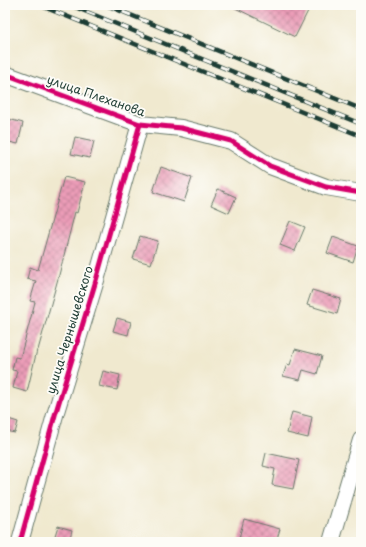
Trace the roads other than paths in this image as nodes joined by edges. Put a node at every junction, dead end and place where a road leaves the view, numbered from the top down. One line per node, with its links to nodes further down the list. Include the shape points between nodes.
1 (5, 74): 2 (street, улица Плеханова)
2 (140, 124): 3 (street, улица Плеханова, via 181,128 231,141 270,166 326,187); 5 (street, улица Чернышевского)
3 (361, 193)
4 (361, 440): 6 (street)
5 (20, 542)
6 (331, 542)

